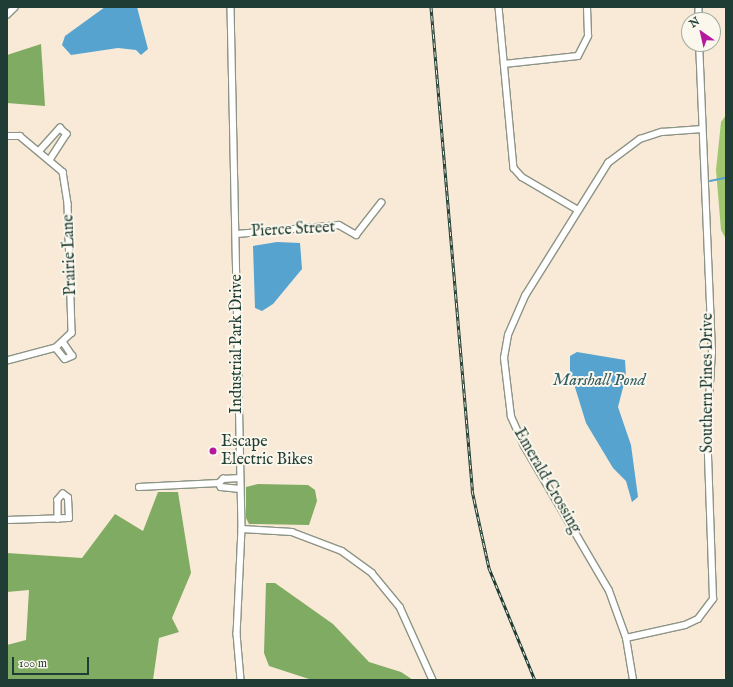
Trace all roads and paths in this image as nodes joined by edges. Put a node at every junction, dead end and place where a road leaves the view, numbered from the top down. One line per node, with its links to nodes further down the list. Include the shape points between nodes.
1 (15, 7): 5 (street)
2 (231, 7): 14 (street, Industrial Park Drive)
3 (499, 7): 7 (street)
4 (587, 7): 7 (street, via 588,36 578,56)
5 (7, 15)
6 (699, 52): 8 (street, Southern Pines Drive)
7 (504, 64): 13 (street, via 514,168 522,177)
8 (702, 129): 13 (street, Emerald Crossing, via 662,132 624,148 608,163); 25 (street, Southern Pines Drive, via 712,352 707,431 713,599 698,618 685,624)
9 (7, 136): 10 (street, Prairie Lane, via 20,136)
10 (40, 150): 11 (street, Prairie Lane); 11 (street, via 60,128 67,134)
11 (50, 160): 15 (street, Prairie Lane, via 62,172 68,204 72,333)
12 (381, 203): 14 (street, Pierce Street, via 356,235 339,226)
13 (578, 210): 25 (street, Emerald Crossing, via 516,313 504,358 505,388 511,417 524,446 601,575)
14 (236, 234): 18 (street, Industrial Park Drive)
15 (64, 344): 16 (street); 16 (street, via 72,356 66,359)
16 (56, 348): 17 (street)
17 (7, 361)
18 (240, 478): 19 (street, via 223,479); 21 (street, Industrial Park Drive)
19 (219, 483): 20 (street); 21 (street, via 222,487)
20 (139, 487)
21 (240, 489): 24 (street, Industrial Park Drive)
22 (58, 519): 23 (street)
23 (7, 520)
24 (242, 529): 26 (street, Industrial Park Drive, via 237,634); 27 (street, via 292,532 342,551 372,574 400,607)
25 (626, 638): 28 (street, Emerald Crossing)
26 (240, 680)
27 (433, 680)
28 (633, 680)

